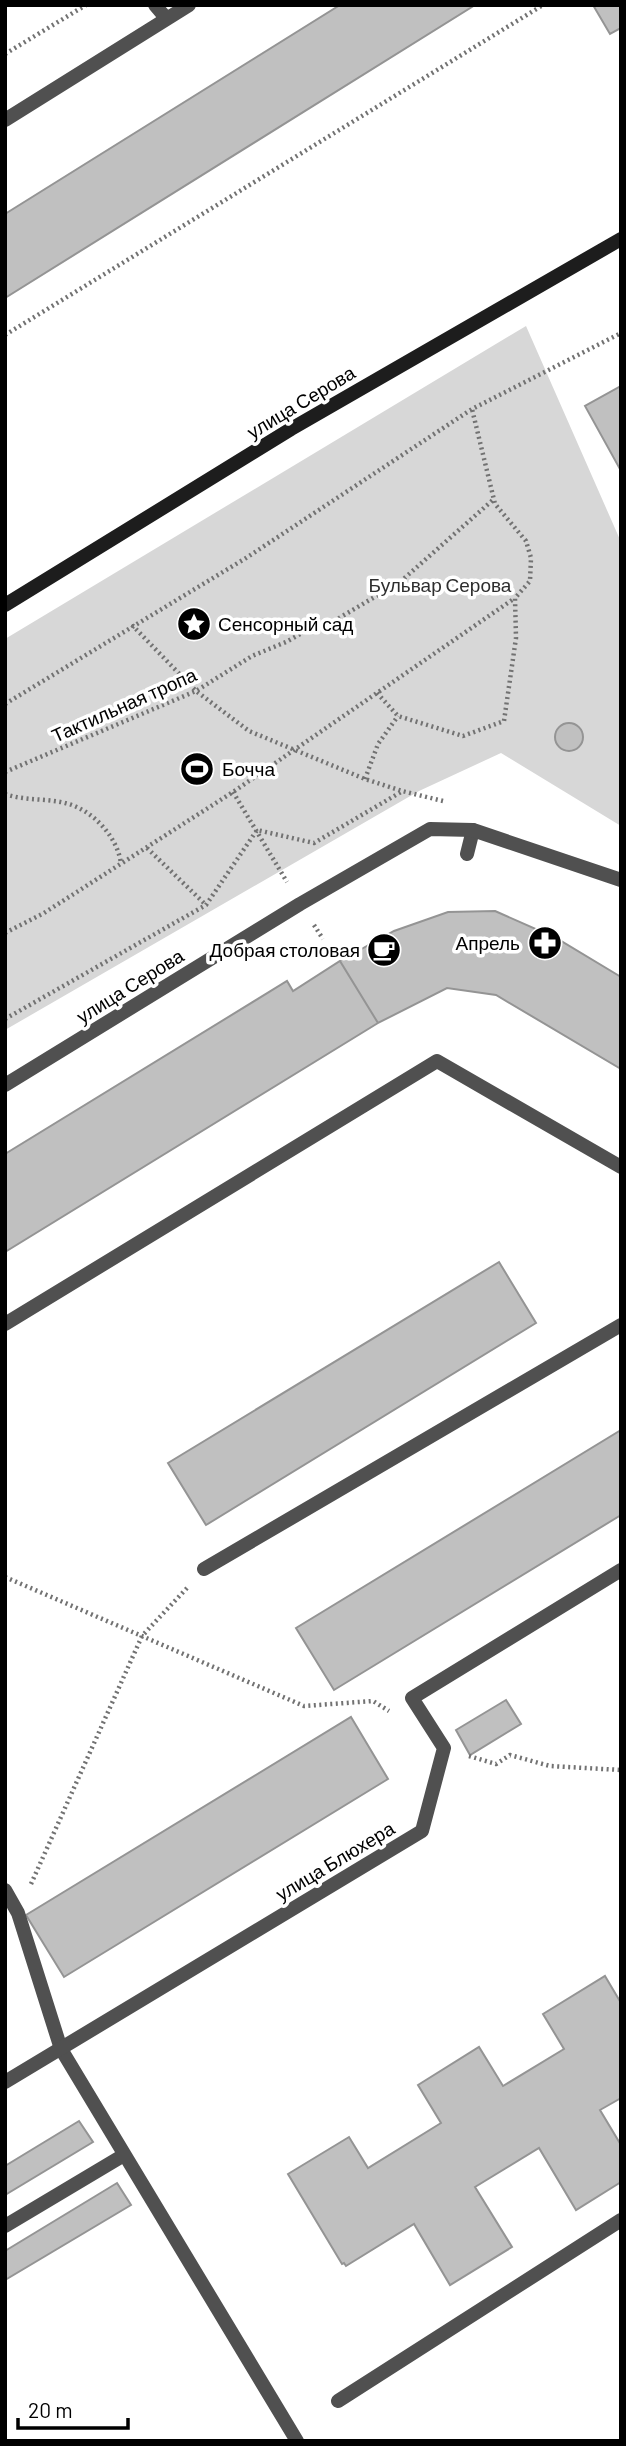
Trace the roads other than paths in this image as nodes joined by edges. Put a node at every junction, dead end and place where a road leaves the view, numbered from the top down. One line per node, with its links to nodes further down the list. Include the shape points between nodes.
1 (155, 5): 3 (street)
2 (189, 5): 3 (street)
3 (166, 19): 4 (street)
4 (5, 120)
5 (621, 239): 6 (street, улица Серова, via 291,429)
6 (5, 605)
7 (473, 830): 8 (street); 9 (street, улица Серова); 10 (street, улица Серова, via 430,829)
8 (467, 854)
9 (621, 880)
10 (5, 1085)
11 (621, 1167): 12 (street, via 437,1060)
12 (5, 1324)
13 (621, 1325): 14 (street)
14 (204, 1569)
15 (621, 1570): 17 (street, улица Блюхера, via 412,1698 444,1748 422,1830)
16 (5, 1891): 17 (street, via 18,1913)
17 (61, 2049): 18 (street, улица Блюхера); 19 (street)
18 (5, 2082)
19 (124, 2155): 21 (street); 23 (street)
20 (621, 2220): 22 (street)
21 (5, 2226)
22 (338, 2401)
23 (297, 2441)

